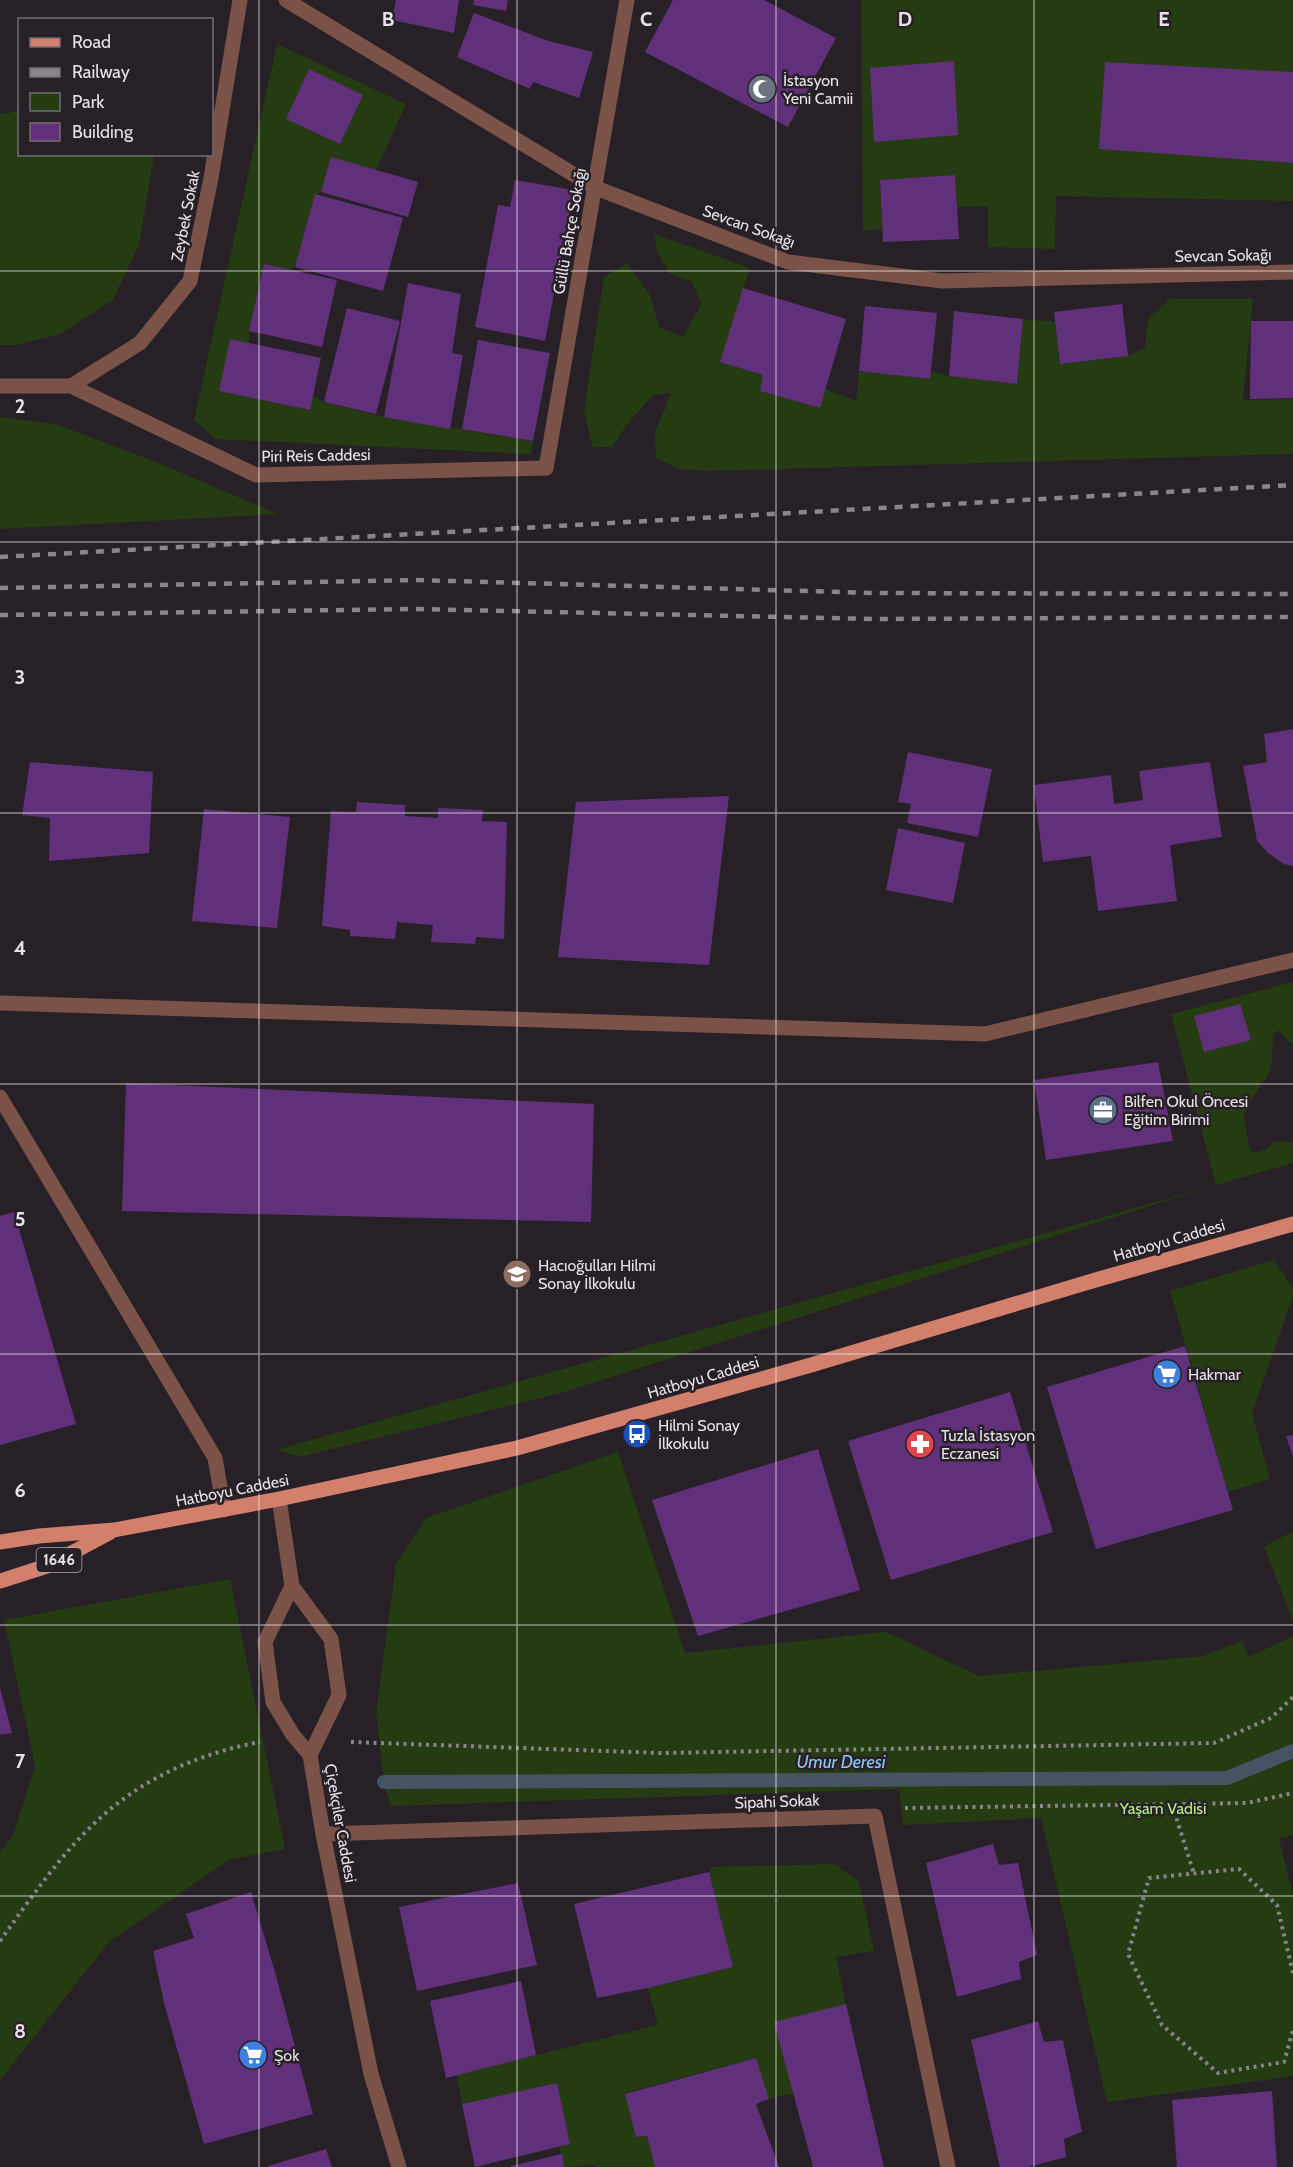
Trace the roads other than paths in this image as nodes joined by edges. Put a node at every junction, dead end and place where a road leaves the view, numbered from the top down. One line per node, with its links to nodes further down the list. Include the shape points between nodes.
1 (240, 0): 7 (street, Zeybek Sokak, via 190,281 140,343)
2 (286, 0): 4 (street, Sevcan Sokağı)
3 (627, 0): 4 (street, Güllü Bahçe Sokağı)
4 (596, 188): 5 (street, Sevcan Sokağı, via 788,262 942,280); 8 (street, Güllü Bahçe Sokağı)
5 (1293, 272)
6 (0, 386): 7 (street, Piri Reis Caddesi)
7 (71, 386): 8 (street, Piri Reis Caddesi, via 256,475)
8 (546, 468)
9 (1293, 960): 10 (street, via 985,1034)
10 (0, 1003)
11 (0, 1097): 14 (street, via 215,1458)
12 (1293, 1224): 13 (main road, Hatboyu Caddesi, via 517,1448)
13 (279, 1500): 14 (main road, Hatboyu Caddesi); 18 (street, Çiçekçiler Caddesi)
14 (224, 1510): 15 (main road, Hatboyu Caddesi)
15 (114, 1530): 16 (main road, Hatboyu Caddesi / 1646); 17 (main road, Hatboyu Caddesi / 1646, via 47,1566)
16 (0, 1542)
17 (0, 1581)
18 (292, 1586): 19 (street, via 265,1642 273,1702 293,1736); 19 (street, Çiçekçiler Caddesi, via 331,1639 339,1695)
19 (310, 1755): 20 (street, Çiçekçiler Caddesi)
20 (323, 1834): 21 (street, Çiçekçiler Caddesi, via 372,2074); 22 (street, Sipahi Sokak, via 875,1816)
21 (399, 2167)
22 (948, 2167)

